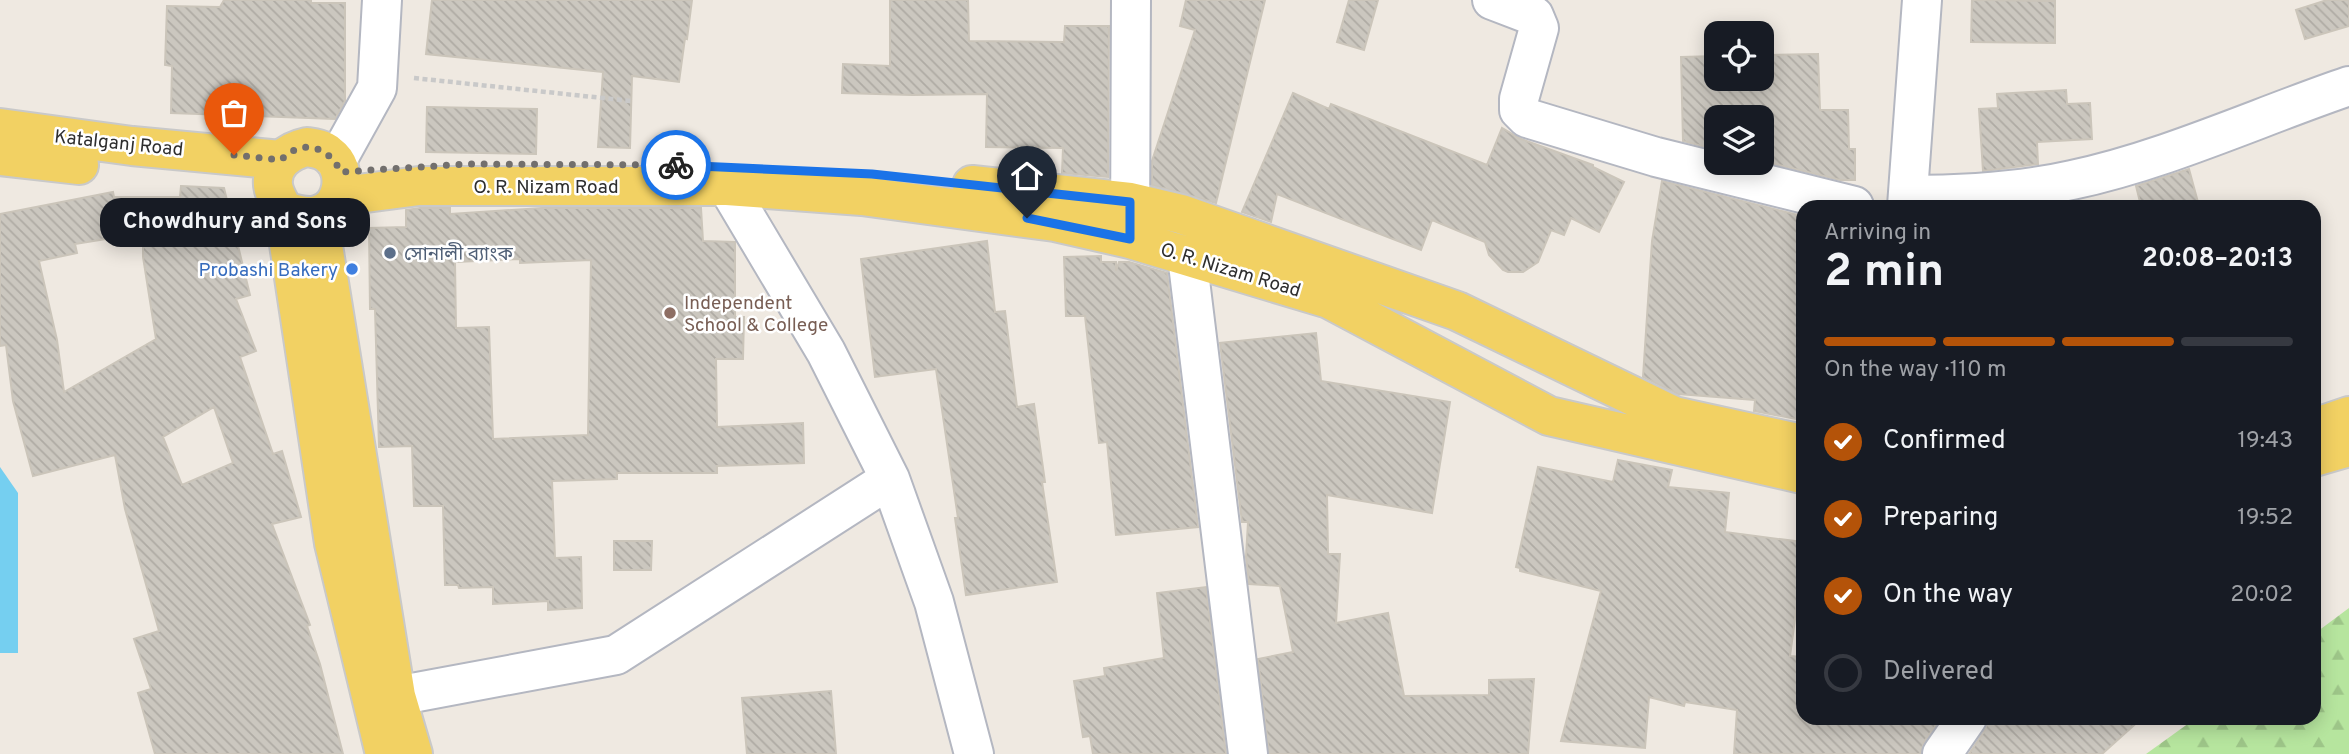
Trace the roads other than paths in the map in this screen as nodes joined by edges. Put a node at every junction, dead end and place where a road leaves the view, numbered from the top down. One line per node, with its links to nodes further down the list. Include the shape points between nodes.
1 (382, 0): 9 (street, via 377,88)
2 (1131, 0): 13 (street)
3 (1492, 0): 10 (street, via 1534,16 1539,28 1519,99 1519,110 1527,118 1656,157)
4 (1922, 0): 11 (street)
5 (2349, 86): 12 (street, via 2152,157 2071,180)
6 (0, 128): 9 (main road, Katalganj Road, via 132,146)
7 (0, 156): 9 (main road, Katalganj Road)
8 (727, 186): 9 (main road, O. R. Nizam Road, via 419,186 358,194); 13 (main road, O. R. Nizam Road, via 862,196 1055,222); 21 (street, via 826,352)
9 (310, 187): 13 (main road, via 468,164 658,164 872,174); 22 (main road); 24 (main road, via 334,543)
10 (1830, 200)
11 (1907, 200)
12 (1916, 200)
13 (1130, 220): 14 (main road, O. R. Nizam Road); 17 (main road, via 1181,214 1457,312 1674,416)
14 (1188, 256): 20 (main road, O. R. Nizam Road, via 1329,299 1549,416); 27 (street)
15 (2349, 416): 16 (main road)
16 (2321, 426)
17 (1796, 443)
18 (2349, 447): 19 (main road)
19 (2321, 455)
20 (1796, 473)
21 (890, 479): 22 (street, via 616,655); 26 (street, via 934,602)
22 (396, 696): 25 (main road)
23 (1962, 725): 28 (street)
24 (385, 754)
25 (413, 754)
26 (974, 754)
27 (1248, 754)
28 (1942, 754)

